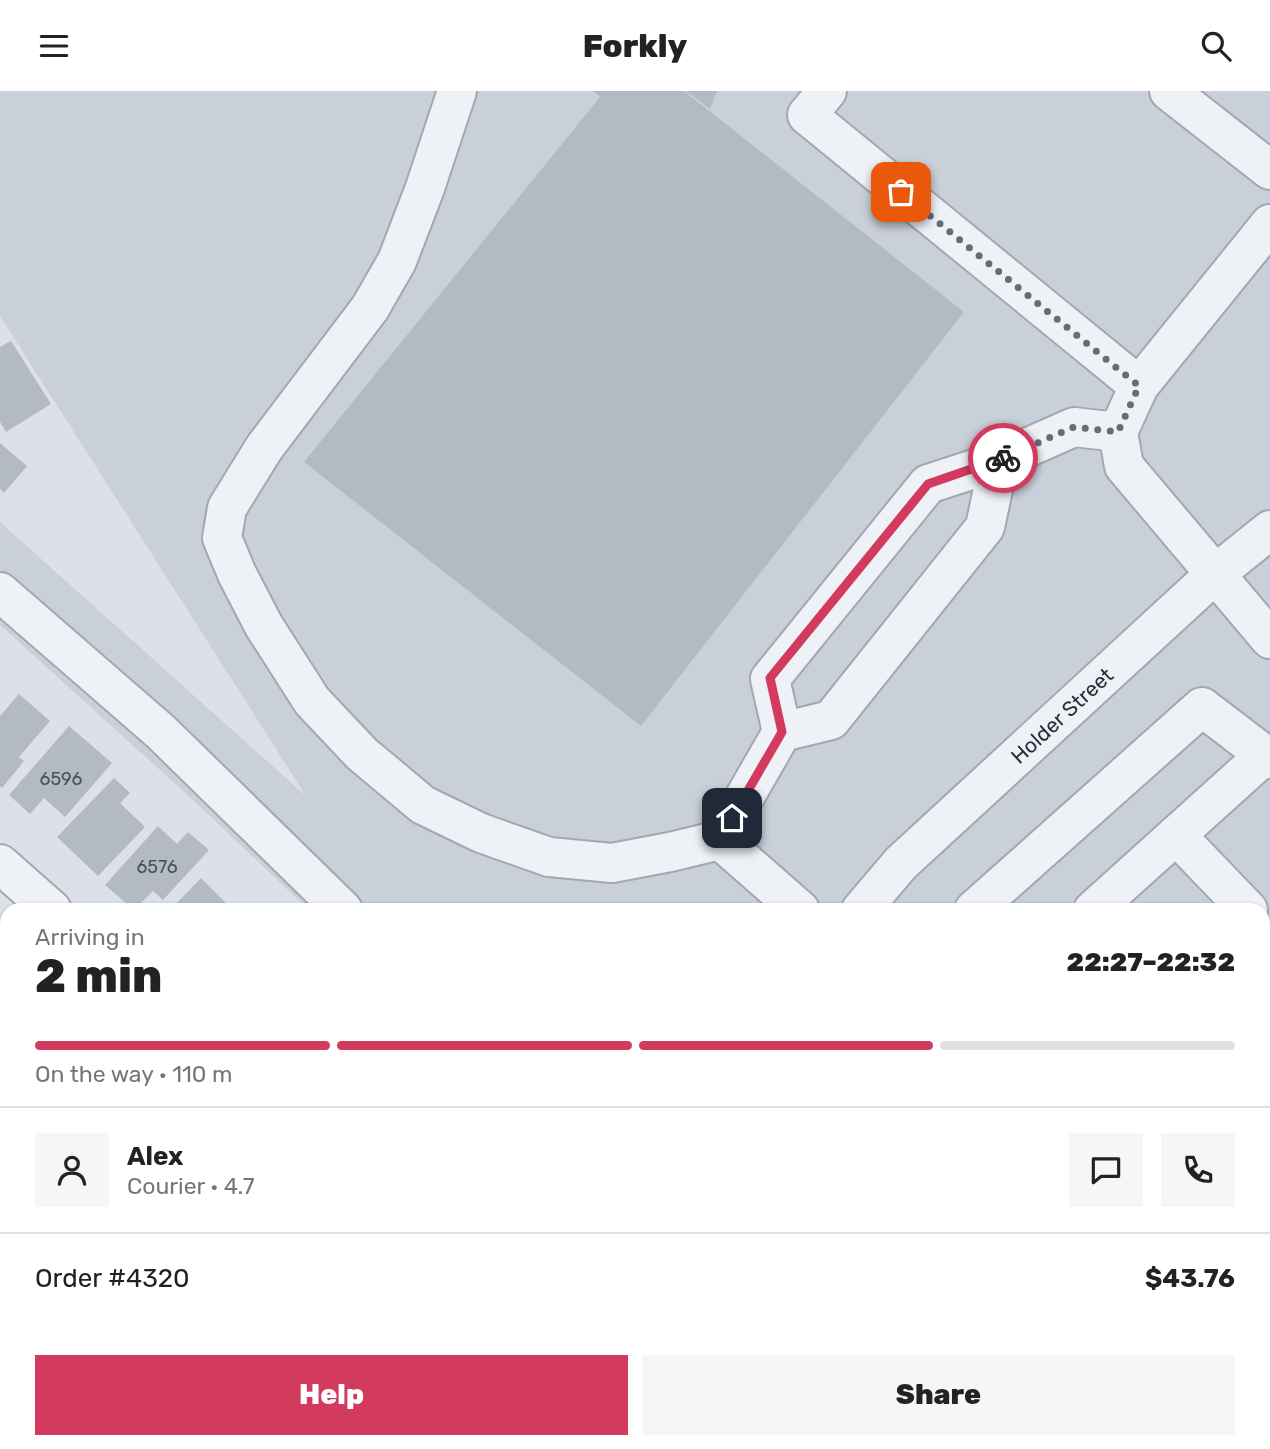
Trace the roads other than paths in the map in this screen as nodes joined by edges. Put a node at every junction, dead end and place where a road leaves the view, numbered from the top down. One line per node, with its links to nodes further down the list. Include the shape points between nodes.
1 (457, 91): 16 (street, via 397,261 370,308 264,449 226,508 222,538 264,626 312,701 362,754 422,805 481,833 549,857 612,863)
2 (827, 91): 6 (street, via 807,115)
3 (1169, 91): 4 (street)
4 (1270, 170)
5 (1270, 225): 6 (street)
6 (1139, 386): 7 (street)
7 (1118, 432): 8 (street, via 1074,427); 10 (street, via 1127,471)
8 (995, 462): 13 (street, via 999,461 985,527 831,720); 13 (street, via 928,484 770,678)
9 (1270, 530): 10 (street, Holder Street)
10 (1214, 575): 12 (street); 21 (street, Holder Street, via 901,863)
11 (0, 592): 19 (street, via 161,732)
12 (1270, 639)
13 (782, 732): 16 (street)
14 (1267, 757): 15 (street); 22 (street, via 1202,707)
15 (1176, 835): 23 (street); 24 (street)
16 (720, 840): 20 (street)
17 (0, 864): 18 (street)
18 (44, 903)
19 (336, 903)
20 (792, 903)
21 (867, 903)
22 (982, 903)
23 (1101, 903)
24 (1241, 903)

